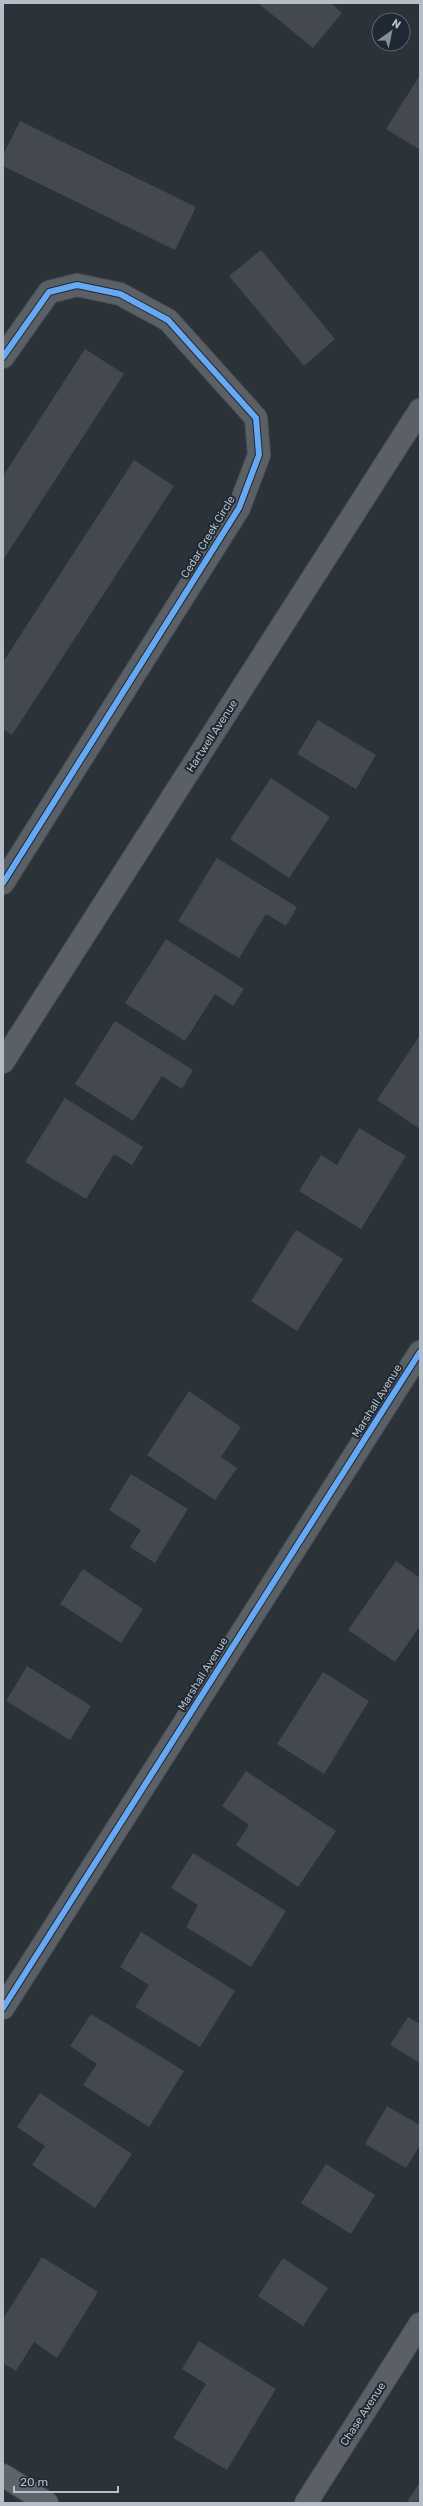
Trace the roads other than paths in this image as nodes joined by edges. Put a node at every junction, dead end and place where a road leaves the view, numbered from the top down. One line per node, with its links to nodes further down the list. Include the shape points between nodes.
1 (3, 357): 3 (street, Cedar Creek Circle, via 49,292 77,285 120,294 168,320 256,418 259,455 239,508)
2 (420, 410): 4 (street, Hartwell Avenue)
3 (3, 883)
4 (3, 1062)
5 (420, 1352): 6 (street, Marshall Avenue)
6 (3, 2008)
7 (420, 2324): 10 (street, Chase Avenue)
8 (3, 2475): 9 (main road)
9 (47, 2503)
10 (306, 2503)

